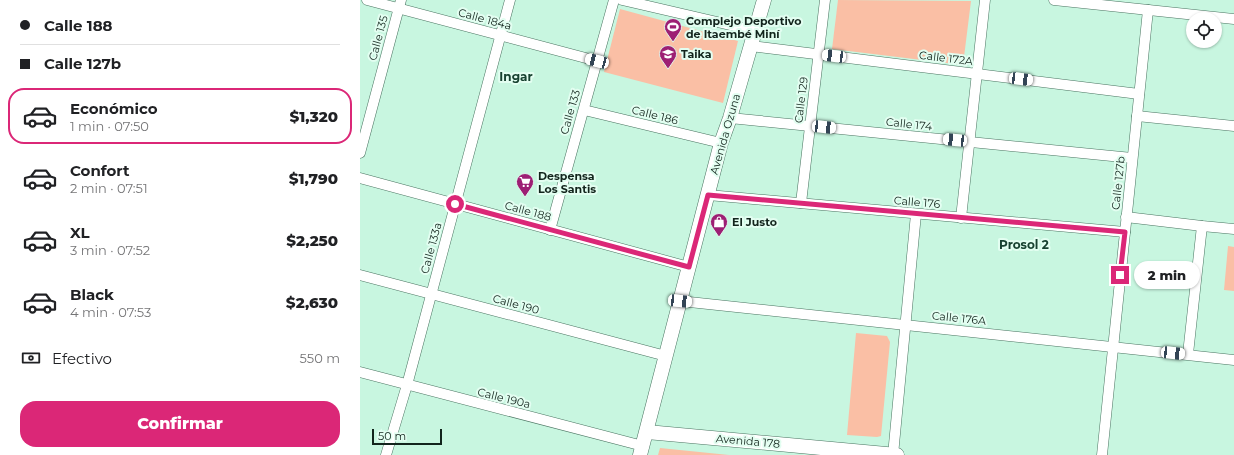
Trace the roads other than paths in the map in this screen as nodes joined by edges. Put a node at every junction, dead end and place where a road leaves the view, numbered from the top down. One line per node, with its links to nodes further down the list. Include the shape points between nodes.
1 (367, 0): 9 (street, Calle 184a)
2 (510, 0): 13 (street, Calle 133a)
3 (614, 0): 16 (street, Calle 133)
4 (622, 0): 12 (street)
5 (764, 0): 12 (main road, Avenida Ozuna)
6 (825, 0): 15 (street, Calle 129)
7 (985, 0): 17 (street)
8 (1054, 0): 10 (street)
9 (400, 4): 13 (street, Calle 184a); 26 (street, Calle 135)
10 (1148, 10): 11 (street); 18 (street, Calle 127b)
11 (1234, 19)
12 (756, 31): 14 (main road, Avenida Ozuna)
13 (500, 36): 16 (street, Calle 184a); 31 (street, Calle 133a)
14 (751, 46): 15 (street, Calle 172A); 21 (main road, Avenida Ozuna)
15 (818, 55): 17 (street, Calle 172A); 22 (street, Calle 129)
16 (597, 61): 19 (street, Calle 133)
17 (977, 74): 18 (street, Calle 172A); 24 (street)
18 (1139, 94): 20 (street, Calle 127b)
19 (584, 110): 25 (street, Calle 186); 37 (street, Calle 133)
20 (1137, 116): 23 (street); 27 (street, Calle 127b)
21 (730, 118): 22 (street, Calle 174); 25 (main road, Avenida Ozuna)
22 (810, 126): 24 (street, Calle 174); 30 (street, Calle 129)
23 (1234, 126)
24 (970, 142): 27 (street, Calle 174); 33 (street)
25 (721, 143): 29 (main road, Avenida Ozuna)
26 (360, 153)
27 (1132, 158): 34 (street, Calle 127b)
28 (360, 178): 31 (street, Calle 188)
29 (708, 195): 30 (street, Calle 176); 39 (main road, Avenida Ozuna)
30 (801, 203): 32 (street, Calle 176)
31 (455, 204): 37 (street, Calle 188); 41 (street, Calle 133a)
32 (916, 214): 33 (street, Calle 176); 43 (street)
33 (961, 218): 38 (street, Calle 176)
34 (1126, 218): 35 (street); 38 (street, Calle 127b)
35 (1202, 226): 36 (street); 45 (street)
36 (1234, 229)
37 (550, 230): 39 (street, Calle 188)
38 (1125, 232): 44 (street, Calle 127b)
39 (689, 267): 42 (main road, Avenida Ozuna)
40 (360, 275): 41 (street, Calle 190)
41 (431, 294): 46 (street, Calle 190); 49 (street, Calle 133a)
42 (680, 301): 43 (street, Calle 176A); 46 (main road, Avenida Ozuna)
43 (906, 325): 44 (street, Calle 176A); 53 (street)
44 (1113, 347): 45 (street, Calle 176A); 55 (street, Calle 127b)
45 (1188, 354): 47 (street, Calle 176A)
46 (666, 356): 50 (main road, Avenida Ozuna)
47 (1234, 360)
48 (360, 372): 49 (street, Calle 190a)
49 (407, 385): 51 (street, Calle 190a); 52 (street, Calle 133a)
50 (647, 432): 51 (main road, Avenida Ozuna); 53 (main road, Avenida 178)
51 (642, 450)
52 (386, 455)
53 (893, 455): 54 (main road, Avenida 178)
54 (897, 455)
55 (1102, 455)

